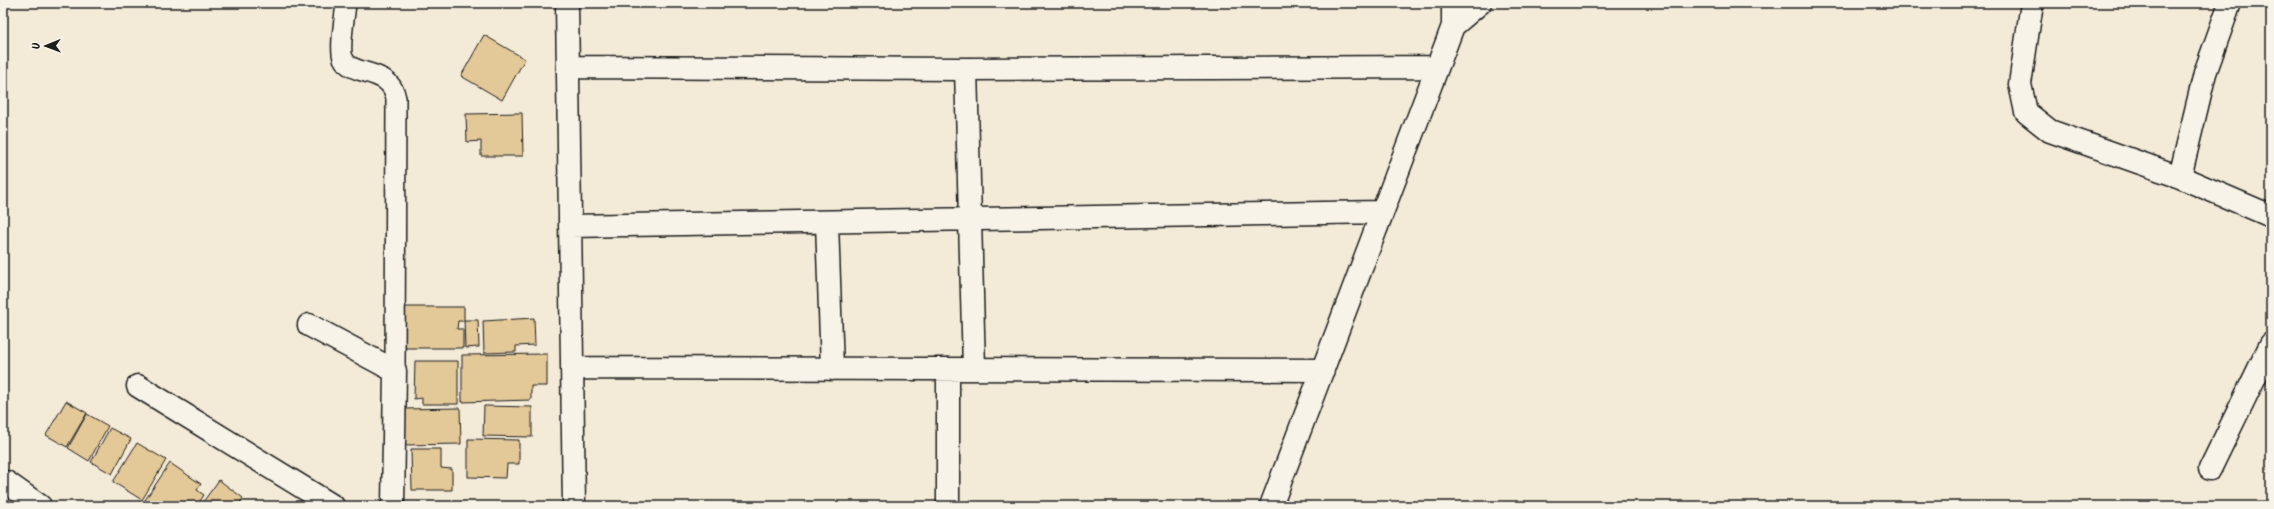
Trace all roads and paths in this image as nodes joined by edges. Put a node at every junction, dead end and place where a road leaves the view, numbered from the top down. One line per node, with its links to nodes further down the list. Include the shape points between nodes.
1 (346, 3): 24 (lane, via 343,58 349,64 388,81 394,89 396,98)
2 (567, 3): 8 (street)
3 (1453, 3): 7 (street)
4 (1480, 3): 7 (street)
5 (2032, 3): 11 (street, via 2020,84 2026,112 2050,131)
6 (2230, 3): 11 (street, via 2205,73)
7 (1453, 26): 9 (street)
8 (568, 67): 10 (street); 16 (street)
9 (1437, 67): 10 (street); 12 (street)
10 (966, 69): 14 (street)
11 (2180, 177): 13 (street)
12 (1382, 212): 14 (street); 23 (street)
13 (2271, 216)
14 (970, 220): 15 (street); 22 (street)
15 (827, 222): 16 (street); 20 (street)
16 (570, 226): 19 (street)
17 (309, 325): 24 (street)
18 (2271, 344): 26 (street)
19 (572, 368): 20 (street); 31 (street)
20 (832, 369): 21 (street)
21 (948, 369): 22 (street); 32 (street)
22 (974, 369): 23 (street)
23 (1323, 370): 33 (street)
24 (395, 371): 30 (street)
25 (138, 386): 29 (street)
26 (2210, 469)
27 (6, 482): 28 (street)
28 (40, 506)
29 (333, 506)
30 (393, 506)
31 (574, 506)
32 (948, 506)
33 (1271, 506)

